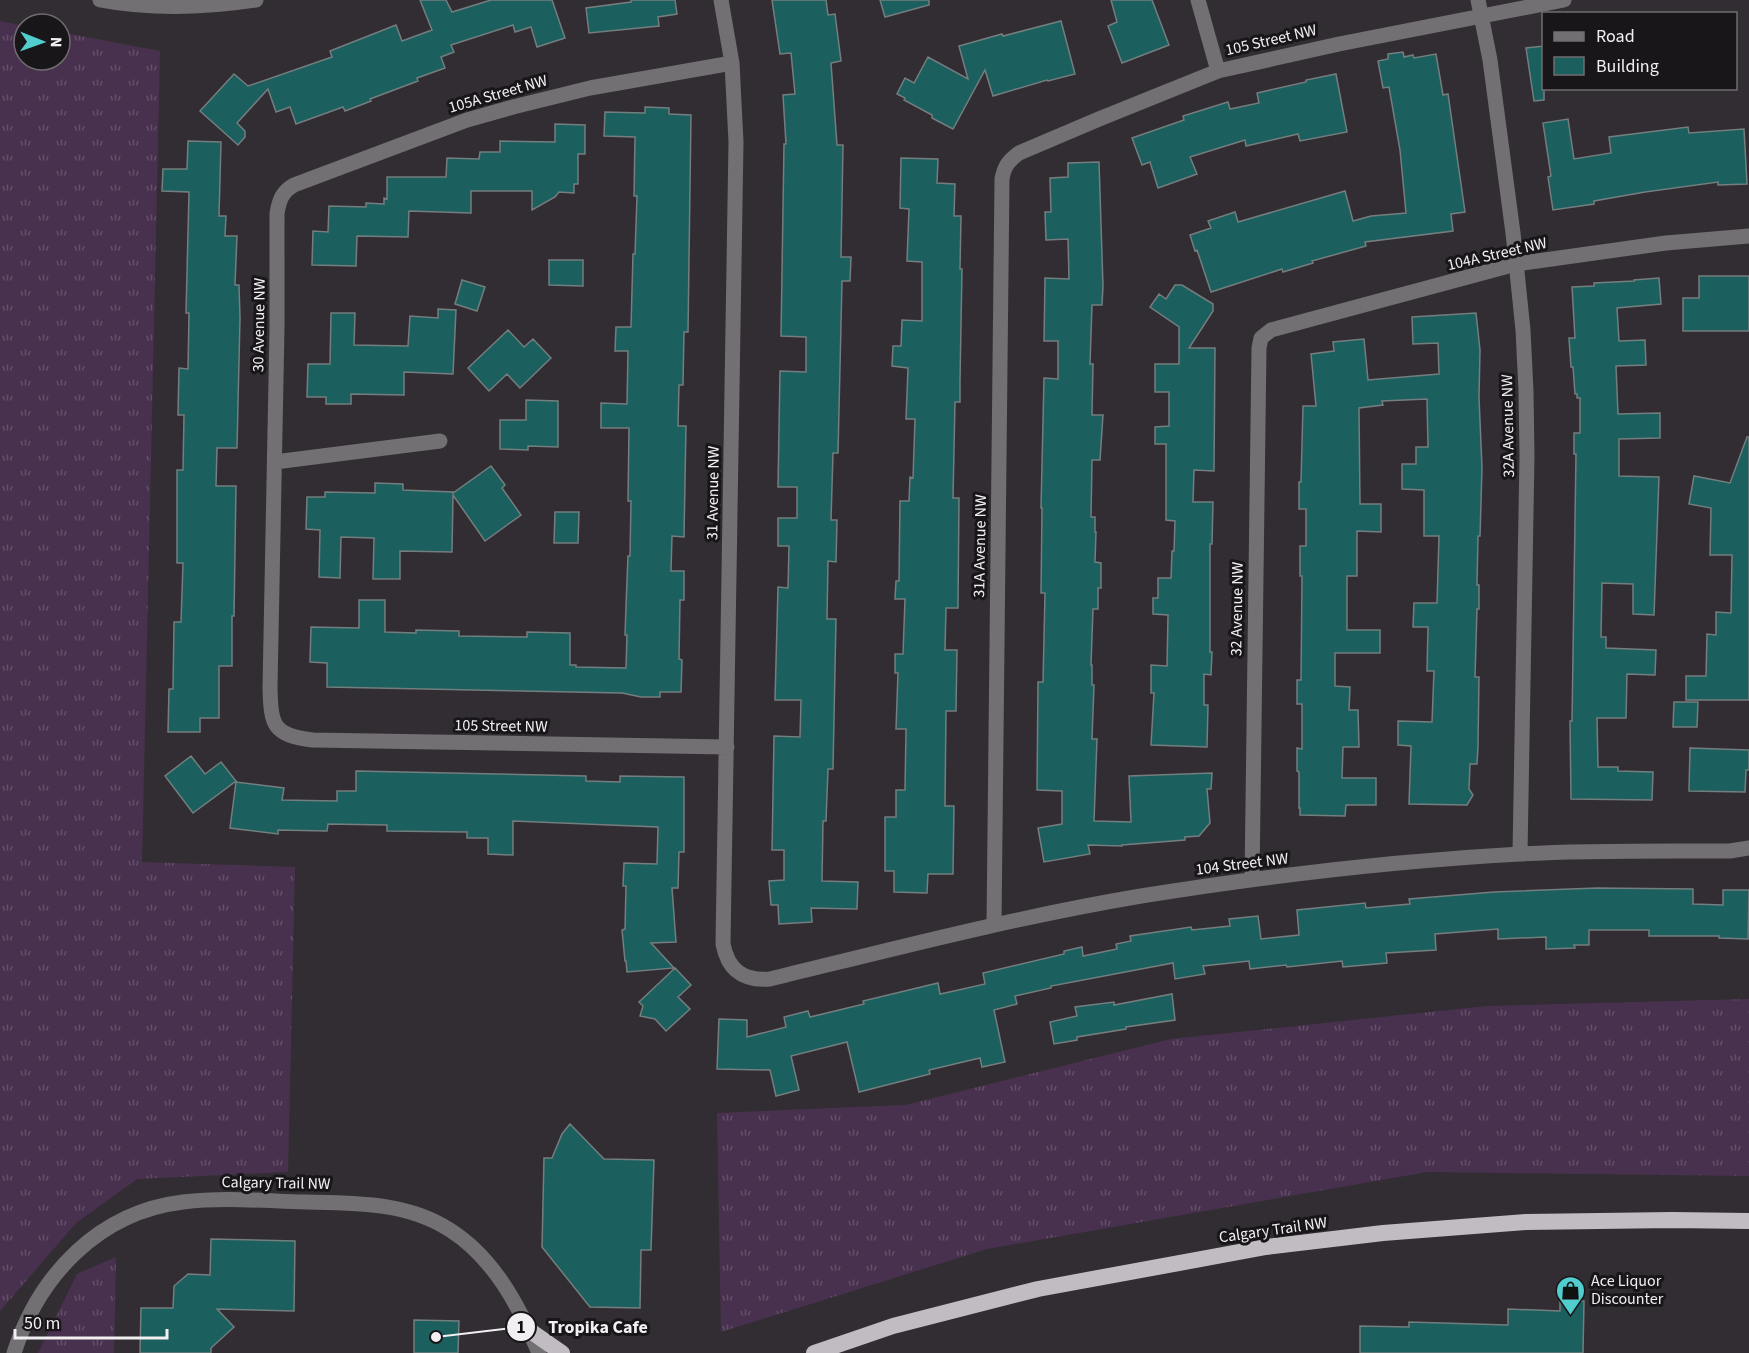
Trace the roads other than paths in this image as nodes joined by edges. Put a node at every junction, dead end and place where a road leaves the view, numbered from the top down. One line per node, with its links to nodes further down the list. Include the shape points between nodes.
1 (100, 0): 2 (street, via 176,8)
2 (256, 0)
3 (721, 0): 8 (street, 31 Avenue NW)
4 (1198, 0): 9 (street)
5 (1478, 0): 7 (street, 32A Avenue NW)
6 (1564, 0): 7 (street, 105 Street NW)
7 (1481, 17): 9 (street, 105 Street NW); 13 (street, 32A Avenue NW)
8 (732, 63): 11 (street, 105A Street NW, via 580,90 467,120 294,184); 18 (street, 31 Avenue NW, via 736,142)
9 (1218, 71): 10 (street, 105 Street NW, via 1019,153)
10 (1004, 167): 22 (street, 31A Avenue NW)
11 (285, 191): 16 (street, 30 Avenue NW, via 277,214)
12 (1749, 236): 13 (street, 104A Street NW)
13 (1516, 264): 14 (street, 104A Street NW, via 1271,330); 20 (street, 32A Avenue NW, via 1523,330 1527,446)
14 (1261, 338): 21 (street, 32 Avenue NW)
15 (440, 441): 16 (street)
16 (275, 462): 17 (street, 30 Avenue NW, via 270,688 272,717)
17 (277, 728): 18 (street, 105 Street NW, via 286,735 313,741)
18 (727, 747): 23 (street, 31 Avenue NW, via 723,944 730,964)
19 (1749, 848): 20 (street, 104 Street NW)
20 (1520, 854): 21 (street, 104 Street NW)
21 (1252, 880): 22 (street, 104 Street NW)
22 (994, 925): 23 (street, 104 Street NW, via 770,979)
23 (748, 977)
24 (1749, 1221): 29 (highway, Calgary Trail NW, via 1526,1222 1266,1247 1038,1289 893,1326)
25 (529, 1329): 26 (street, Calgary Trail NW, via 491,1267 462,1238 432,1219 409,1211 352,1203 208,1200 139,1213 82,1246 38,1299); 27 (street, Calgary Trail NW); 28 (highway)
26 (14, 1353)
27 (539, 1353)
28 (562, 1353)
29 (814, 1353)

